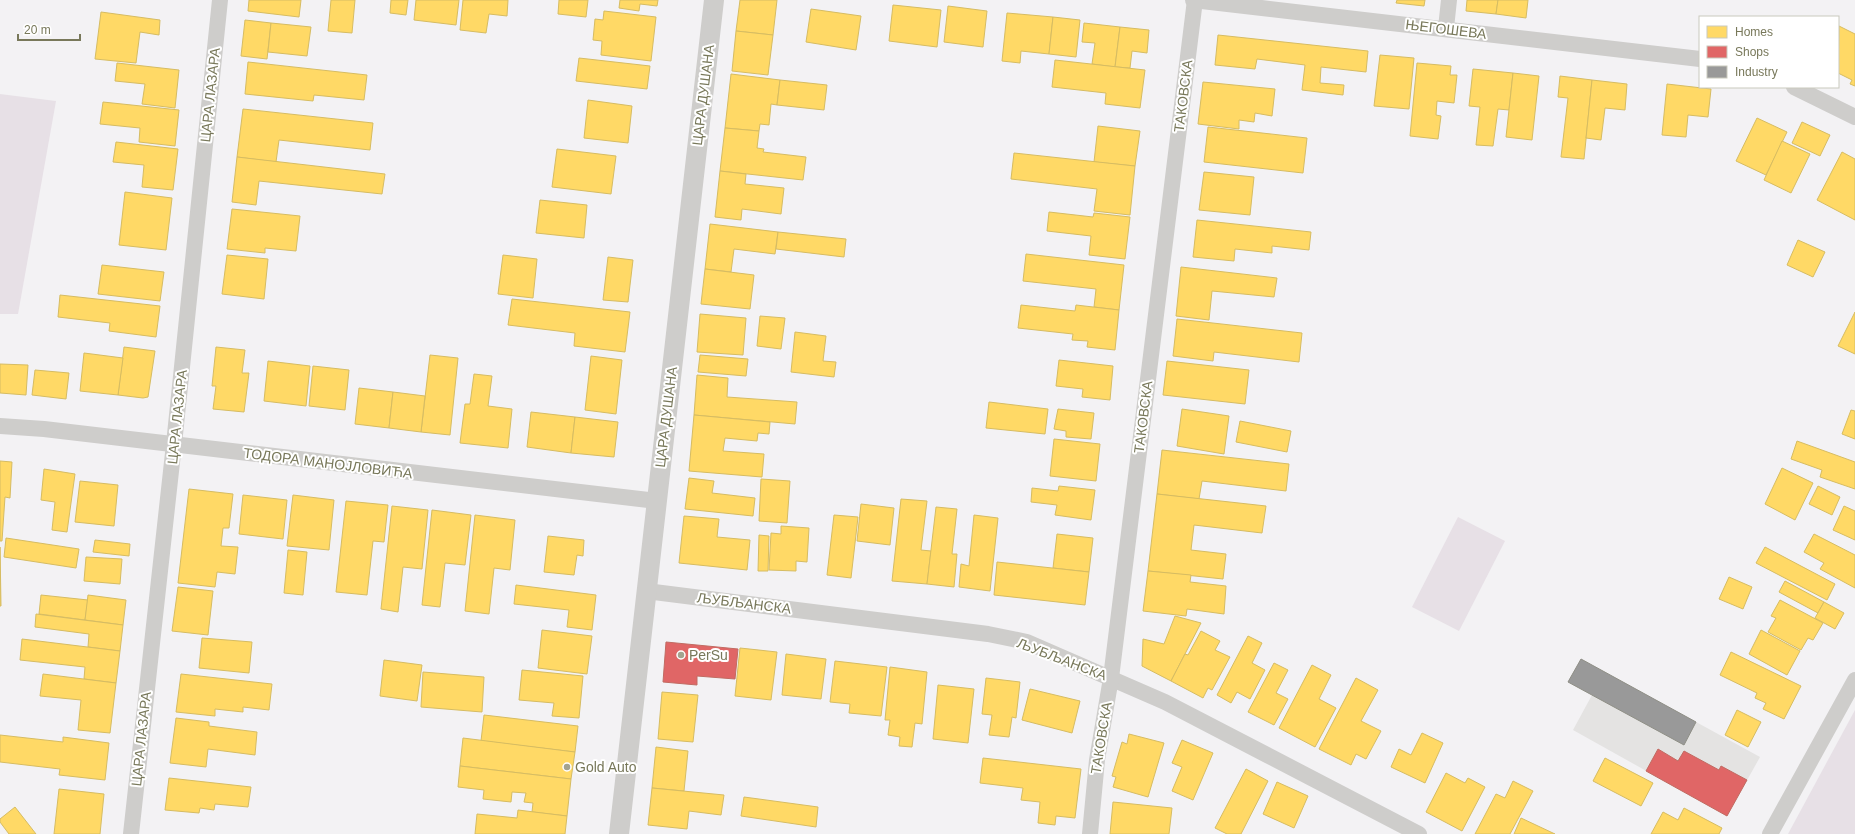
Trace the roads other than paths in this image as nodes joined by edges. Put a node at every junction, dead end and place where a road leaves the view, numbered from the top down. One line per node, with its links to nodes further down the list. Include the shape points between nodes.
1 (220, 0): 10 (street, ЦАРА ЛАЗАРА)
2 (714, 0): 11 (street, ЦАРА ДУШАНА)
3 (1194, 0): 5 (street, ЊЕГОШЕВА); 13 (street, ТАКОВСКА)
4 (1449, 0): 5 (street)
5 (1446, 28): 6 (street, ЊЕГОШЕВА)
6 (1699, 59)
7 (1796, 88): 8 (street)
8 (1855, 116)
9 (0, 426): 10 (street, ТОДОРА МАНОЈЛОВИЋА)
10 (174, 444): 11 (street, ТОДОРА МАНОЈЛОВИЋА); 15 (street, ЦАРА ЛАЗАРА)
11 (657, 501): 12 (street, ЦАРА ДУШАНА)
12 (646, 591): 13 (street, ЉУБЉАНСКА, via 988,634 1027,642); 16 (street, ЦАРА ДУШАНА)
13 (1111, 678): 17 (street, ТАКОВСКА, via 1097,760); 18 (street, ЉУБЉАНСКА, via 1165,702)
14 (1855, 680): 19 (street)
15 (130, 834)
16 (619, 834)
17 (1090, 834)
18 (1419, 834)
19 (1770, 834)

